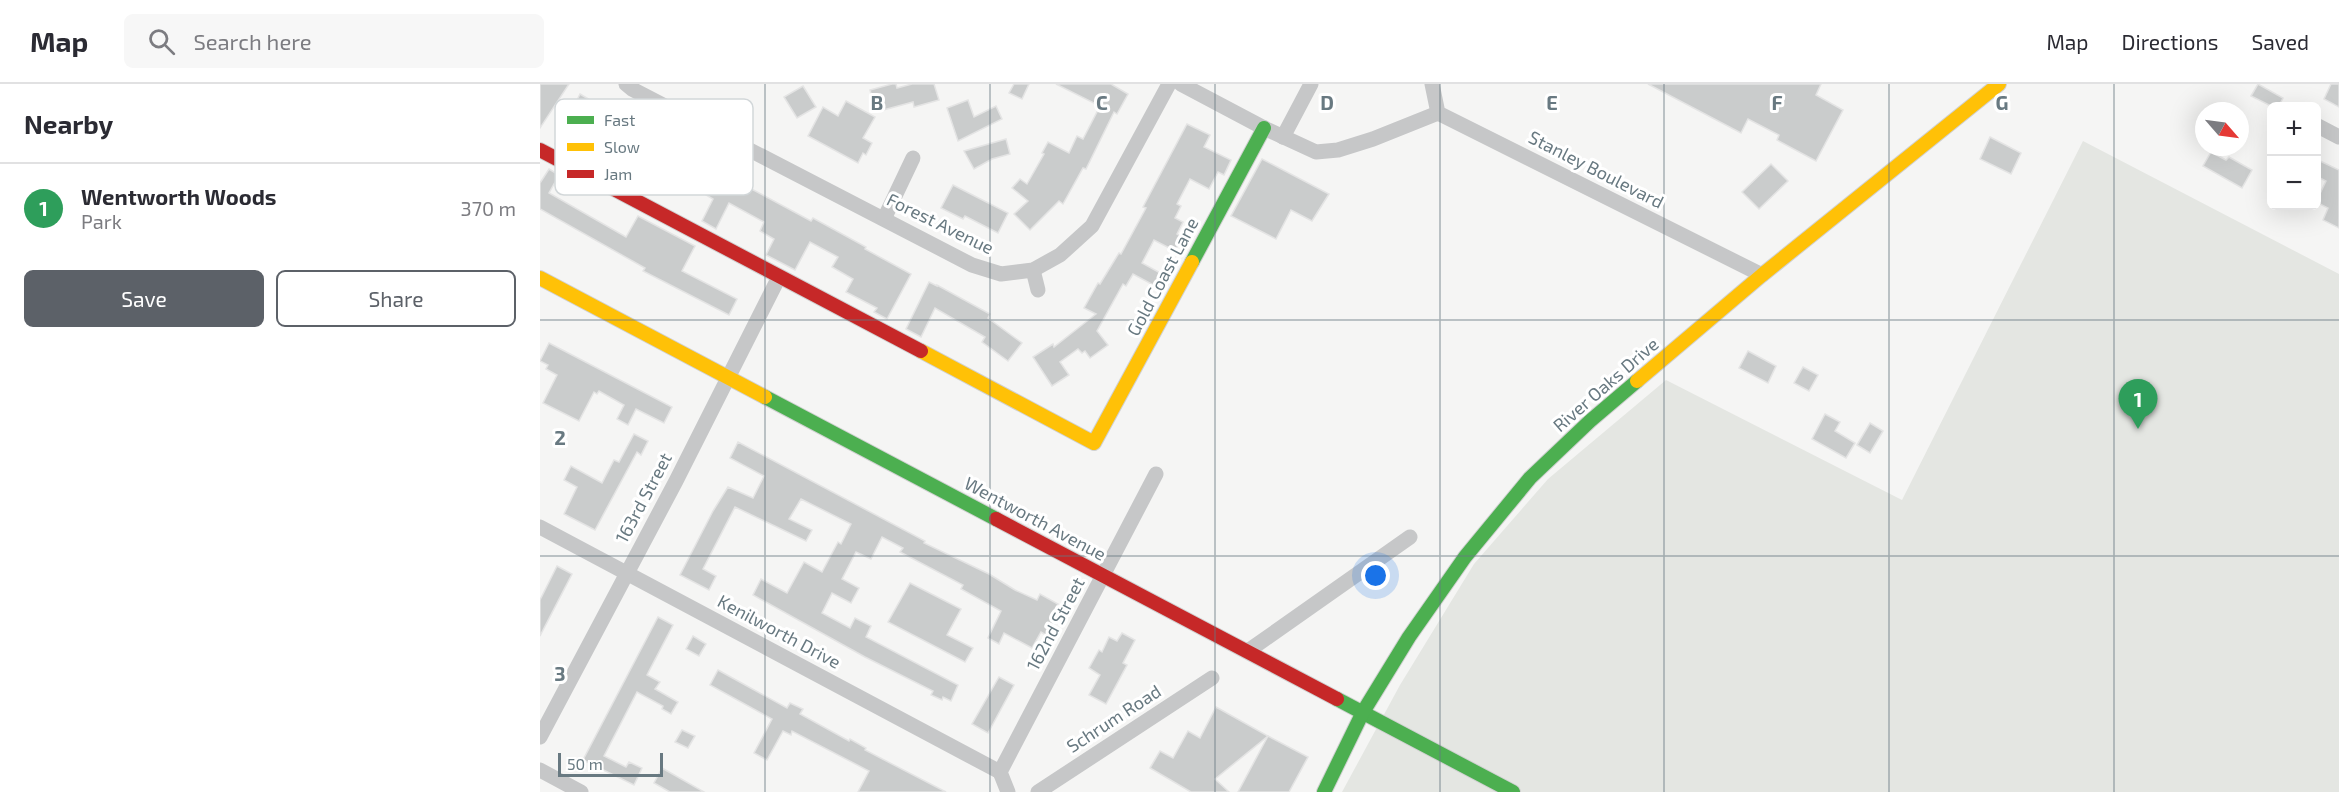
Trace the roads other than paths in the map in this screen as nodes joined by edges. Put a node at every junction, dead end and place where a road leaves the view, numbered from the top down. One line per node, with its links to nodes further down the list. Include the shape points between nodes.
1 (626, 84): 7 (street, Forest Avenue)
2 (1169, 84): 19 (street, Forest Avenue, via 1092,226 1060,255)
3 (1181, 84): 9 (street)
4 (1311, 84): 11 (street)
5 (1432, 84): 8 (street)
6 (1991, 86): 20 (street, River Oaks Drive)
7 (655, 99)
8 (1438, 113): 11 (street, via 1338,150 1316,152); 20 (street, Stanley Boulevard)
9 (1264, 128): 11 (street); 21 (street, Gold Coast Lane, via 1094,443)
10 (2321, 128): 12 (street)
11 (1282, 137)
12 (2339, 137)
13 (540, 150): 15 (street)
14 (753, 150): 18 (street, Forest Avenue)
15 (555, 158)
16 (913, 158): 18 (street)
17 (625, 195): 21 (street)
18 (884, 219): 19 (street, Forest Avenue, via 972,265 1001,274)
19 (1033, 270): 23 (street)
20 (1762, 275): 32 (street, River Oaks Drive, via 1590,421 1530,478 1465,557)
21 (779, 277): 24 (street, 163rd Street)
22 (540, 278): 24 (street, Wentworth Avenue)
23 (1038, 290)
24 (729, 378): 28 (street, 163rd Street); 29 (street, Wentworth Avenue)
25 (1156, 474): 29 (street, 162nd Street)
26 (540, 527): 28 (street, Kenilworth Drive)
27 (1410, 537): 30 (street)
28 (626, 573): 33 (street, 163rd Street); 35 (street, Kenilworth Drive)
29 (1103, 575): 30 (street, Wentworth Avenue); 35 (street, 162nd Street)
30 (1248, 651): 32 (street, Wentworth Avenue)
31 (1212, 678): 38 (street, Schrum Road)
32 (1363, 712): 39 (street, River Oaks Drive); 40 (street, Wentworth Avenue)
33 (540, 737)
34 (540, 770): 36 (street)
35 (1000, 772): 37 (street)
36 (581, 792)
37 (1008, 792)
38 (1038, 792)
39 (1324, 792)
40 (1514, 792)

